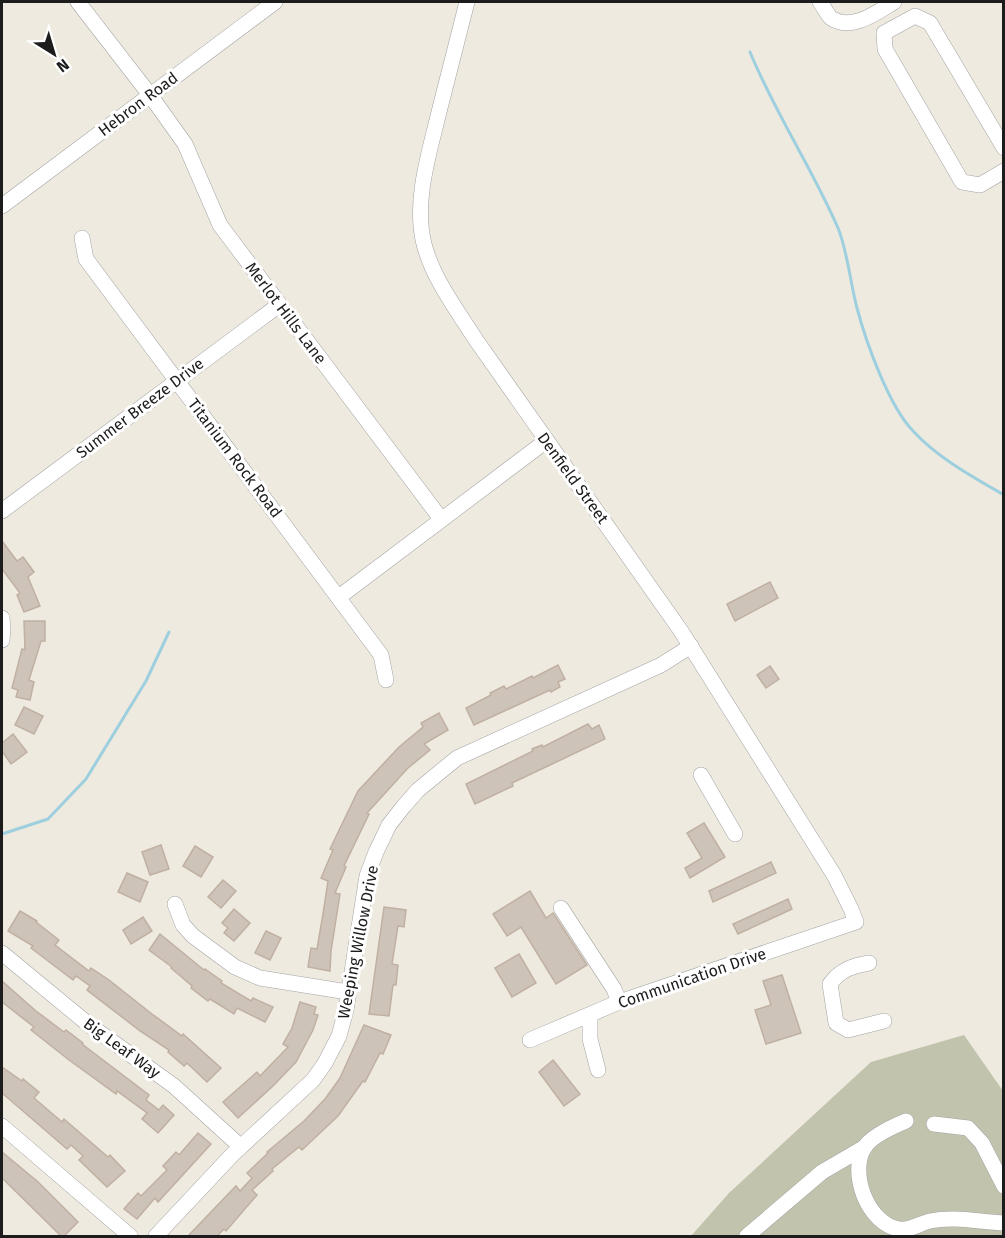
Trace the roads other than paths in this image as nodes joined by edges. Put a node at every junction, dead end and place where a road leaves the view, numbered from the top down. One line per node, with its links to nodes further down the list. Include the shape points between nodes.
1 (78, 2): 6 (street, Merlot Hills Lane)
2 (271, 2): 6 (street, Hebron Road)
3 (467, 2): 13 (street, Denfield Street, via 429,156 420,206 423,241 447,294)
4 (821, 2): 5 (street, via 831,17 847,23 867,18)
5 (894, 2)
6 (150, 95): 9 (street, Hebron Road); 11 (street, Merlot Hills Lane, via 185,144 220,225)
7 (1004, 148): 8 (street, via 930,23 915,16 884,33 885,50 962,182 980,185)
8 (1004, 171)
9 (2, 206)
10 (82, 238): 12 (street, Titanium Rock Road, via 86,259)
11 (279, 305): 12 (street, Summer Breeze Drive); 15 (street, Merlot Hills Lane)
12 (177, 381): 14 (street, Summer Breeze Drive); 16 (street, Titanium Rock Road)
13 (546, 441): 15 (street); 19 (street, Denfield Street)
14 (2, 511)
15 (441, 519): 16 (street)
16 (339, 597): 20 (street, Titanium Rock Road, via 381,655)
17 (2, 618): 18 (street)
18 (2, 640)
19 (691, 646): 25 (street, Denfield Street, via 828,865); 28 (street, Weeping Willow Drive, via 661,665 457,758 418,790 389,825 376,852 362,902)
20 (386, 680)
21 (701, 775): 22 (street)
22 (735, 834)
23 (176, 904): 28 (street, via 183,926 235,967 260,978)
24 (561, 908): 29 (street)
25 (856, 922): 29 (street, Communication Drive)
26 (2, 953): 37 (street, Big Leaf Way, via 88,1024 174,1086)
27 (869, 963): 31 (street, via 838,973 830,984 836,1023 848,1030)
28 (348, 992): 37 (street, Weeping Willow Drive, via 339,1036 325,1063 301,1092)
29 (620, 1002): 30 (street, Communication Drive)
30 (590, 1015): 32 (street, Communication Drive); 33 (street, via 590,1039)
31 (884, 1021)
32 (530, 1040)
33 (597, 1070)
34 (906, 1121): 38 (street, via 888,1128)
35 (934, 1124): 39 (street, via 968,1128 982,1143)
36 (2, 1126): 42 (street)
37 (240, 1146): 43 (street, Weeping Willow Drive)
38 (865, 1147): 41 (street, via 859,1170 867,1204); 44 (street, via 822,1172)
39 (1004, 1186)
40 (1004, 1223): 41 (street, via 930,1221)
41 (896, 1233)
42 (130, 1236)
43 (156, 1236)
44 (747, 1236)

